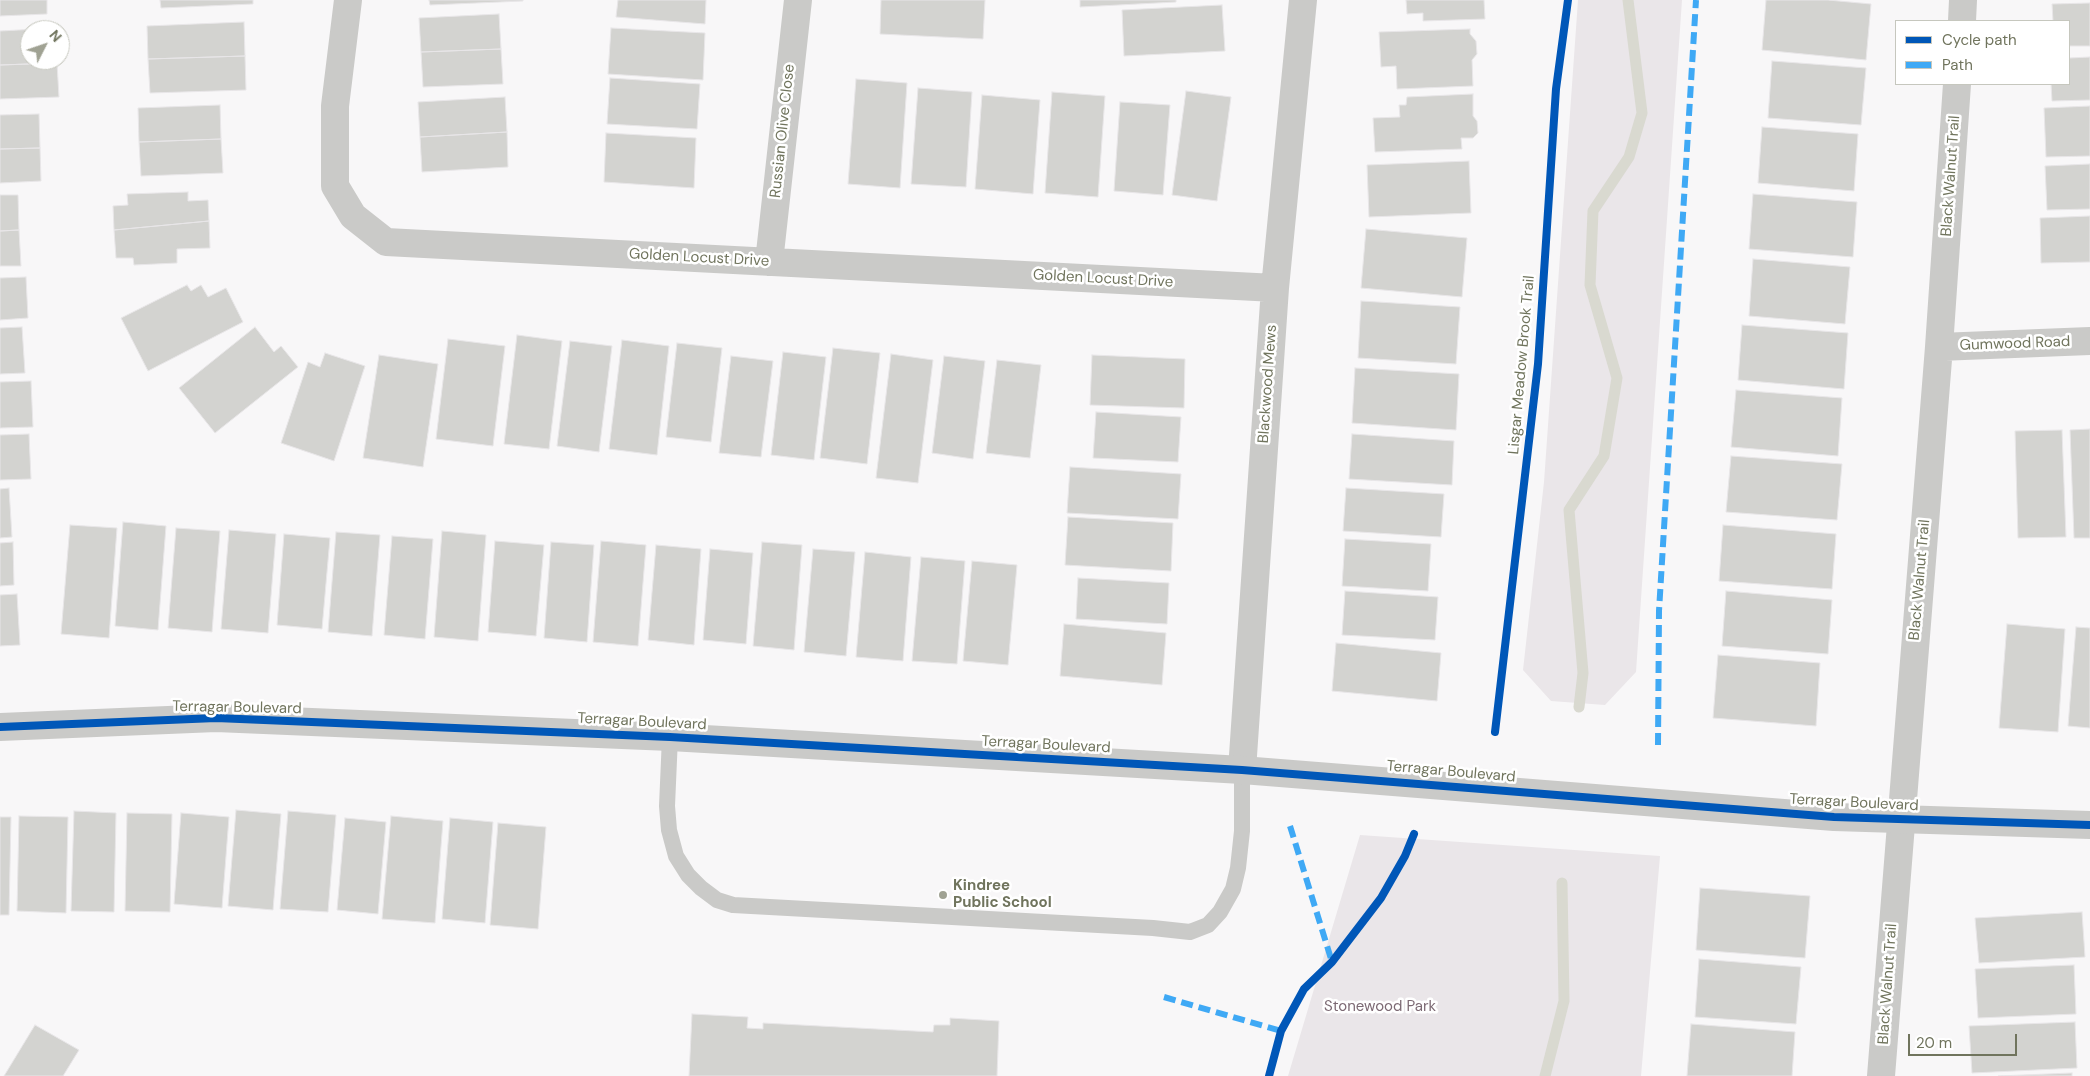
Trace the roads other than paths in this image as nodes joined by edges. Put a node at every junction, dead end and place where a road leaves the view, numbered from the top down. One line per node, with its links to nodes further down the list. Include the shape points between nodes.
1 (348, 0): 7 (street, Golden Locust Drive, via 335,106 335,186 353,216 386,242)
2 (798, 0): 7 (street, Russian Olive Close)
3 (1303, 0): 8 (street, Blackwood Mews)
4 (1963, 0): 5 (street)
5 (1962, 20)
6 (1957, 85): 10 (street, Black Walnut Trail)
7 (769, 262): 8 (street, Golden Locust Drive)
8 (1275, 288): 13 (street, Blackwood Mews)
9 (2090, 341): 10 (street, Gumwood Road)
10 (1939, 347): 14 (street, Black Walnut Trail)
11 (0, 726): 12 (street, Terragar Boulevard, via 216,718)
12 (670, 737): 13 (street, Terragar Boulevard); 13 (lane, via 669,830 676,856 688,875 718,900 733,905 1190,932 1208,925 1233,890 1242,830)
13 (1242, 770): 14 (street, Terragar Boulevard, via 1834,817)
14 (1900, 819): 15 (street, Terragar Boulevard); 16 (street, Black Walnut Trail)
15 (2090, 825)
16 (1881, 1076)

